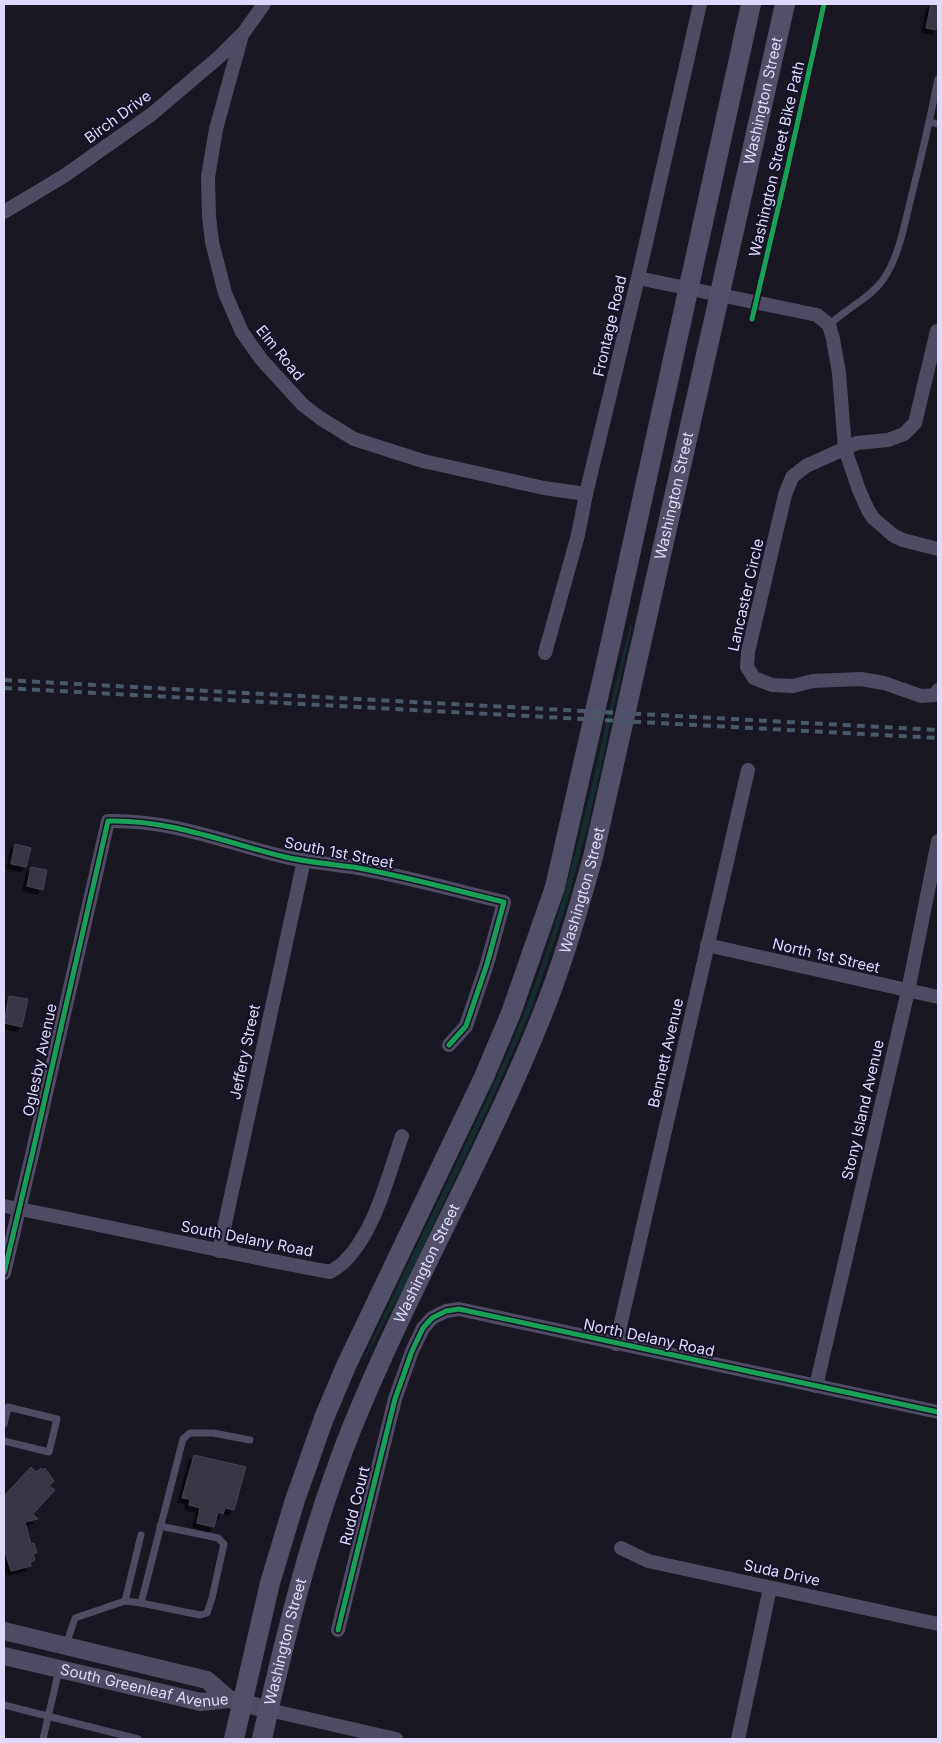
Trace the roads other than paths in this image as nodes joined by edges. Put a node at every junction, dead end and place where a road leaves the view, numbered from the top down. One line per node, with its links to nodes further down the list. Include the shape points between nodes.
1 (264, 4): 5 (street, Elm Road)
2 (700, 4): 10 (street, Frontage Road)
3 (751, 4): 11 (main road, Washington Street)
4 (785, 4): 12 (main road, Washington Street)
5 (242, 35): 9 (street, Birch Drive, via 152,114 64,176); 16 (street, Elm Road, via 211,154 209,216 224,293 242,332 261,359 303,405 354,439 423,461)
6 (938, 78): 7 (lane)
7 (929, 122): 8 (lane); 13 (lane, via 894,260 882,282)
8 (938, 124)
9 (4, 212)
10 (638, 278): 11 (street); 16 (street, Frontage Road)
11 (689, 289): 12 (street); 52 (main road, Washington Street, via 566,842 545,918 512,1013 484,1077 324,1418 295,1500)
12 (718, 295): 13 (street, via 817,315); 54 (main road, Washington Street, via 593,856 572,929 530,1043 373,1379 339,1460 305,1563)
13 (829, 325): 15 (street, via 839,373)
14 (937, 331): 15 (street, via 915,423 904,434 888,440 857,443)
15 (845, 448): 17 (street, via 859,490 873,518 894,536); 19 (street, Lancaster Circle, via 806,466 792,477 785,495 747,667 754,678 772,685 861,679 884,683 920,696 935,695)
16 (586, 494): 18 (street, Frontage Road)
17 (938, 550)
18 (545, 653)
19 (938, 690)
20 (748, 770): 24 (street, Bennett Avenue)
21 (938, 841): 25 (street, Stony Island Avenue)
22 (100, 852): 23 (street, South 1st Street, via 108,821 127,820 190,831); 30 (street, Oglesby Avenue)
23 (304, 860): 27 (street, South 1st Street, via 504,902 466,1026); 31 (street, Jeffery Street)
24 (707, 945): 25 (street, North 1st Street); 33 (street, Bennett Avenue)
25 (908, 991): 26 (street, North 1st Street); 34 (street, Stony Island Avenue)
26 (938, 997)
27 (449, 1045)
28 (402, 1136): 31 (street, South Delany Road, via 378,1206 361,1240 345,1261 330,1272)
29 (4, 1206): 30 (street, South Delany Road)
30 (19, 1209): 31 (street, South Delany Road); 32 (street, Oglesby Avenue)
31 (219, 1251)
32 (4, 1273)
33 (616, 1344): 34 (street, North Delany Road); 35 (street, North Delany Road, via 459,1309 446,1311 432,1318 423,1328)
34 (816, 1386): 36 (street, North Delany Road)
35 (398, 1388): 47 (street, Rudd Court)
36 (938, 1412)
37 (4, 1424): 39 (lane, via 8,1407 56,1419 49,1452)
38 (250, 1440): 40 (lane, via 213,1433 190,1433 183,1439)
39 (4, 1441)
40 (160, 1526): 45 (lane); 45 (lane, via 218,1538 224,1544 212,1598 207,1613 200,1615)
41 (141, 1536): 44 (lane)
42 (621, 1548): 43 (street, Suda Drive, via 648,1561)
43 (770, 1588): 46 (street, Suda Drive); 61 (street)
44 (125, 1602): 45 (lane); 49 (lane, via 75,1618)
45 (141, 1604)
46 (938, 1624)
47 (338, 1630)
48 (4, 1631): 49 (street, South Greenleaf Avenue)
49 (66, 1646): 52 (street, South Greenleaf Avenue, via 207,1680)
50 (4, 1656): 51 (street, South Greenleaf Avenue)
51 (59, 1670): 52 (street, South Greenleaf Avenue, via 201,1702); 55 (lane)
52 (236, 1701): 54 (street); 58 (main road, Washington Street)
53 (4, 1705): 55 (lane)
54 (269, 1710): 59 (main road, Washington Street); 60 (street)
55 (49, 1717): 56 (lane); 57 (lane)
56 (43, 1739)
57 (138, 1739)
58 (234, 1739)
59 (262, 1739)
60 (396, 1739)
61 (738, 1739)

